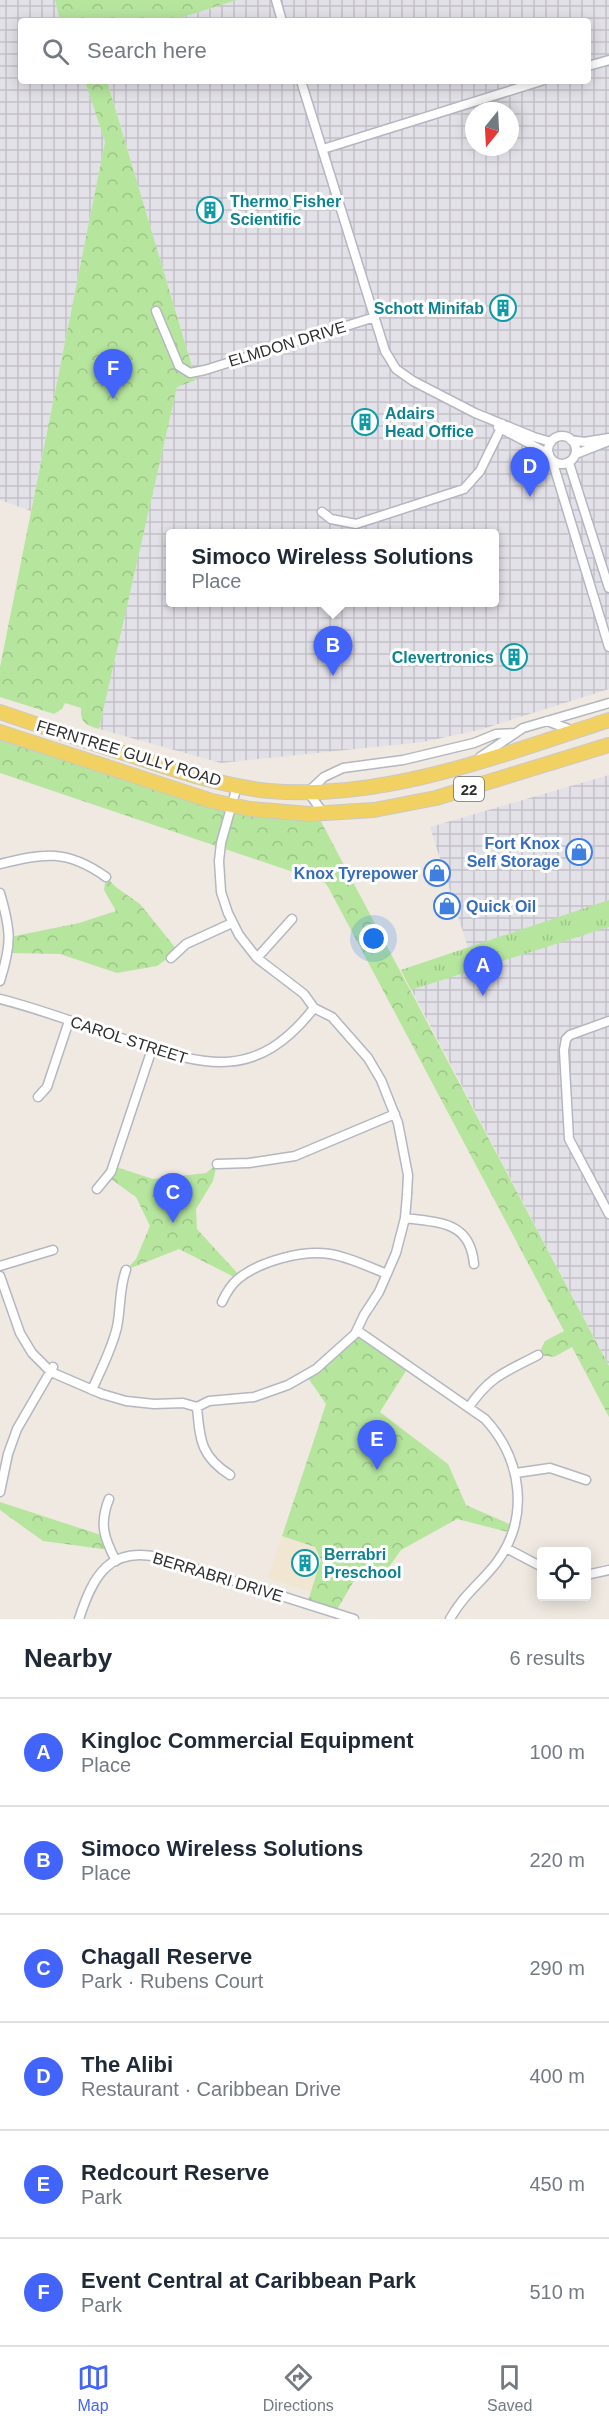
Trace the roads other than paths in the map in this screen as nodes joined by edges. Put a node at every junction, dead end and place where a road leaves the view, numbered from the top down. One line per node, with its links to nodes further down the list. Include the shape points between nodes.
1 (276, 0): 2 (street)
2 (281, 18)
3 (609, 60): 4 (street)
4 (591, 65)
5 (302, 84): 7 (street)
6 (531, 84): 7 (street)
7 (323, 149): 9 (street)
8 (156, 311): 9 (street, ELMDON DRIVE, via 179,366 190,373)
9 (375, 316): 10 (street, via 388,357 402,375)
10 (502, 427): 13 (street); 15 (street); 17 (street, via 477,477 458,492 356,524 331,519)
11 (571, 440): 12 (street); 13 (street, via 558,437); 14 (street)
12 (609, 440): 14 (street)
13 (551, 442): 15 (street)
14 (576, 454): 16 (street)
15 (550, 457): 16 (street, via 559,464); 19 (street)
16 (569, 463): 18 (street)
17 (322, 512)
18 (609, 588)
19 (609, 647)
20 (609, 703): 23 (street)
21 (0, 712): 29 (main road, FERNTREE GULLY ROAD / 22, via 181,772)
22 (609, 720): 24 (main road, FERNTREE GULLY ROAD / 22)
23 (546, 721): 24 (street); 26 (street)
24 (575, 731): 28 (main road, FERNTREE GULLY ROAD / 22)
25 (0, 732): 31 (main road, FERNTREE GULLY ROAD / 22)
26 (515, 733): 28 (street); 30 (street, via 496,734 403,760 343,768 324,777)
27 (609, 745): 32 (main road, FERNTREE GULLY ROAD / 22, via 436,798 374,810)
28 (470, 764): 30 (main road, FERNTREE GULLY ROAD / 22, via 377,787)
29 (237, 786): 30 (main road, FERNTREE GULLY ROAD / 22); 31 (street)
30 (308, 792): 32 (street)
31 (232, 806): 32 (main road, FERNTREE GULLY ROAD / 22); 37 (street, via 218,869)
32 (324, 814)
33 (0, 864): 34 (street, via 51,855 88,866)
34 (105, 877)
35 (0, 893): 40 (street, via 10,940)
36 (292, 919): 39 (street)
37 (232, 923): 38 (street, via 186,944); 39 (street)
38 (171, 958)
39 (257, 958): 42 (street, via 304,994)
40 (0, 981)
41 (0, 999): 43 (street, CAROL STREET)
42 (314, 1008): 45 (street, CAROL STREET, via 277,1044 237,1061 197,1061); 47 (street, via 332,1017 358,1045 381,1080)
43 (69, 1021): 45 (street, CAROL STREET); 46 (street, via 47,1088)
44 (609, 1021): 50 (street, via 570,1035 564,1050 569,1139)
45 (152, 1049): 49 (street, via 111,1172)
46 (38, 1097)
47 (395, 1114): 48 (street, via 294,1156); 51 (street, via 408,1175)
48 (217, 1164)
49 (97, 1189)
50 (609, 1214)
51 (405, 1218): 53 (street, via 456,1228 468,1240); 56 (street)
52 (53, 1250): 54 (street)
53 (474, 1264)
54 (0, 1266)
55 (126, 1270): 62 (street, via 113,1340)
56 (387, 1274): 58 (street, via 339,1256 305,1254 244,1275 230,1287); 59 (street)
57 (0, 1276): 61 (street, via 25,1340)
58 (222, 1302)
59 (358, 1331): 63 (street, via 321,1365 288,1385 254,1397 215,1400); 64 (street)
60 (538, 1355): 64 (street, via 491,1380)
61 (52, 1370): 62 (street, via 69,1373); 68 (street, via 17,1429)
62 (92, 1390): 63 (street, via 136,1403)
63 (197, 1407): 66 (street, via 205,1451 215,1466)
64 (470, 1407): 65 (street, via 500,1437)
65 (516, 1473): 67 (street, via 555,1469); 70 (street, via 517,1513)
66 (230, 1475)
67 (586, 1480)
68 (0, 1492)
69 (109, 1499): 71 (street, via 103,1532)
70 (506, 1548): 72 (street); 77 (street)
71 (116, 1561): 75 (street, via 91,1585); 76 (street, BERRABRI DRIVE, via 133,1555 155,1556)
72 (537, 1564)
73 (609, 1570): 74 (street)
74 (591, 1574)
75 (79, 1619)
76 (354, 1619)
77 (450, 1619)

